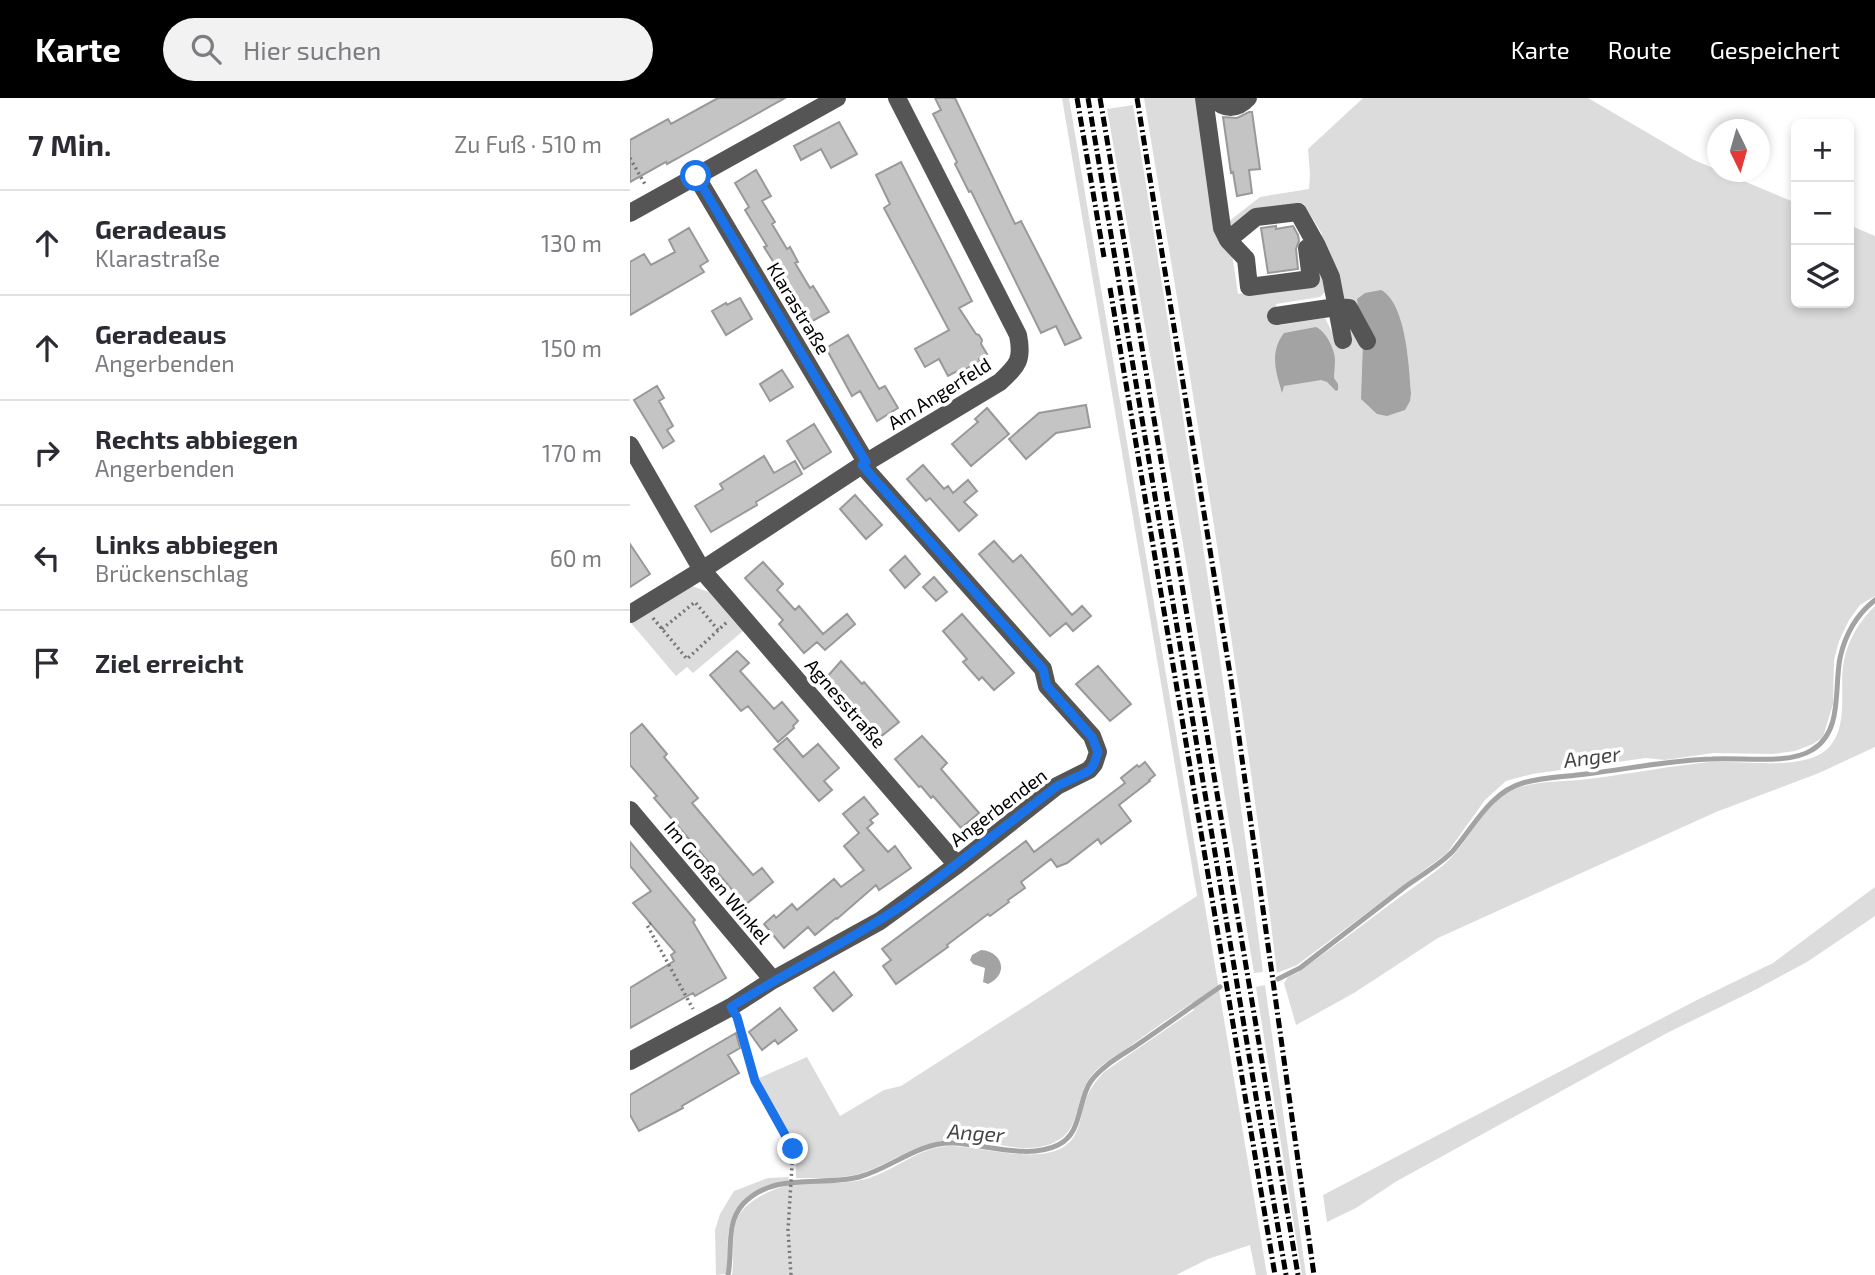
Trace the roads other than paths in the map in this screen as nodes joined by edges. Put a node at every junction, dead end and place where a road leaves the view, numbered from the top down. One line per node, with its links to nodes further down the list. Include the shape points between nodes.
1 (837, 98): 6 (street)
2 (897, 98): 15 (street, Am Angerfeld, via 1018,335 1022,352 1014,369 1000,382)
3 (1204, 98): 8 (street)
4 (1213, 98): 5 (street, via 1232,107)
5 (1248, 98)
6 (696, 176): 7 (street); 15 (street, Klarastraße)
7 (630, 213)
8 (1225, 234): 9 (street, via 1256,218 1298,212); 9 (street, via 1246,259 1249,287 1311,279 1307,248)
9 (1317, 246): 10 (street, via 1331,277)
10 (1336, 307): 11 (street); 12 (street); 13 (street, via 1349,308)
11 (1276, 316)
12 (1343, 340)
13 (1367, 341)
14 (630, 445): 16 (street, Agnesstraße)
15 (864, 463): 16 (street, Am Angerfeld); 19 (street, Angerbenden, via 1043,669 1047,686 1092,737 1098,752 1090,770 1057,786)
16 (702, 569): 17 (street, Am Angerfeld); 19 (street, Agnesstraße)
17 (637, 610)
18 (630, 810): 20 (street, Im Großen Winkel)
19 (957, 865): 20 (street, Angerbenden, via 880,921)
20 (773, 980): 21 (street, Angerbenden)
21 (630, 1061)

